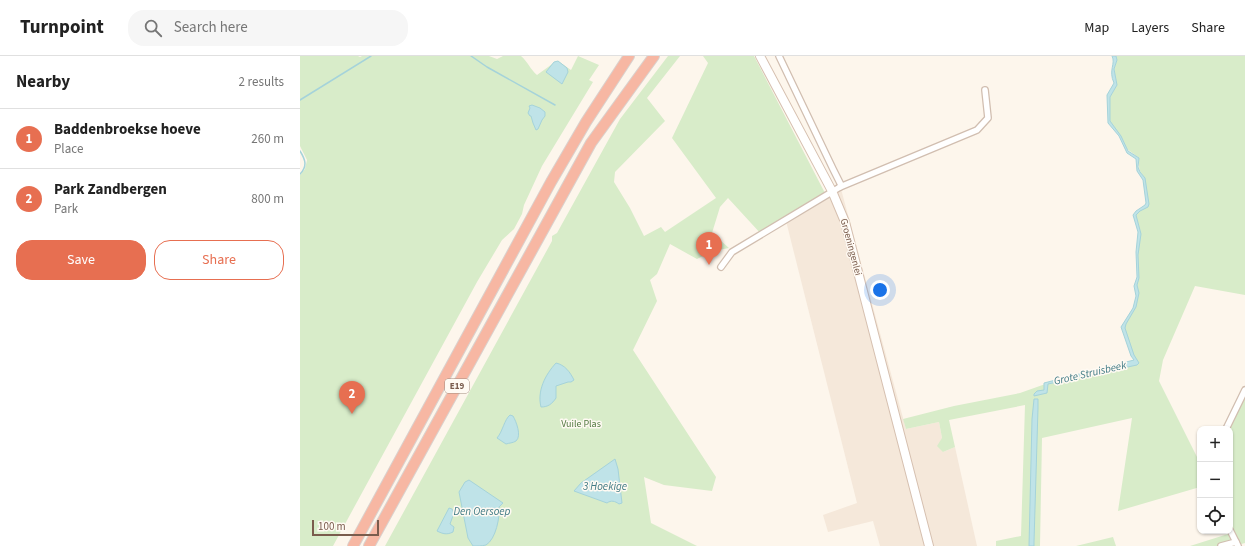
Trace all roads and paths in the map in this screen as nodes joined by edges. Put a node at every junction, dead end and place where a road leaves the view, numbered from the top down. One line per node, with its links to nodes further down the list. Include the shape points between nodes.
1 (629, 56): 13 (highway, E19, via 544,194)
2 (654, 56): 14 (highway, E19, via 587,150)
3 (760, 56): 7 (street, Groeningenlei)
4 (779, 56): 6 (street, via 834,169)
5 (985, 90): 6 (street, via 988,118 977,130)
6 (840, 187): 7 (street)
7 (832, 191): 8 (street, via 732,252); 15 (street, Groeningenlei, via 845,222)
8 (721, 267)
9 (1245, 390): 10 (street)
10 (1227, 426)
11 (1232, 534): 12 (street)
12 (1237, 544): 16 (street)
13 (353, 546)
14 (369, 546)
15 (929, 546)
16 (1221, 546)

